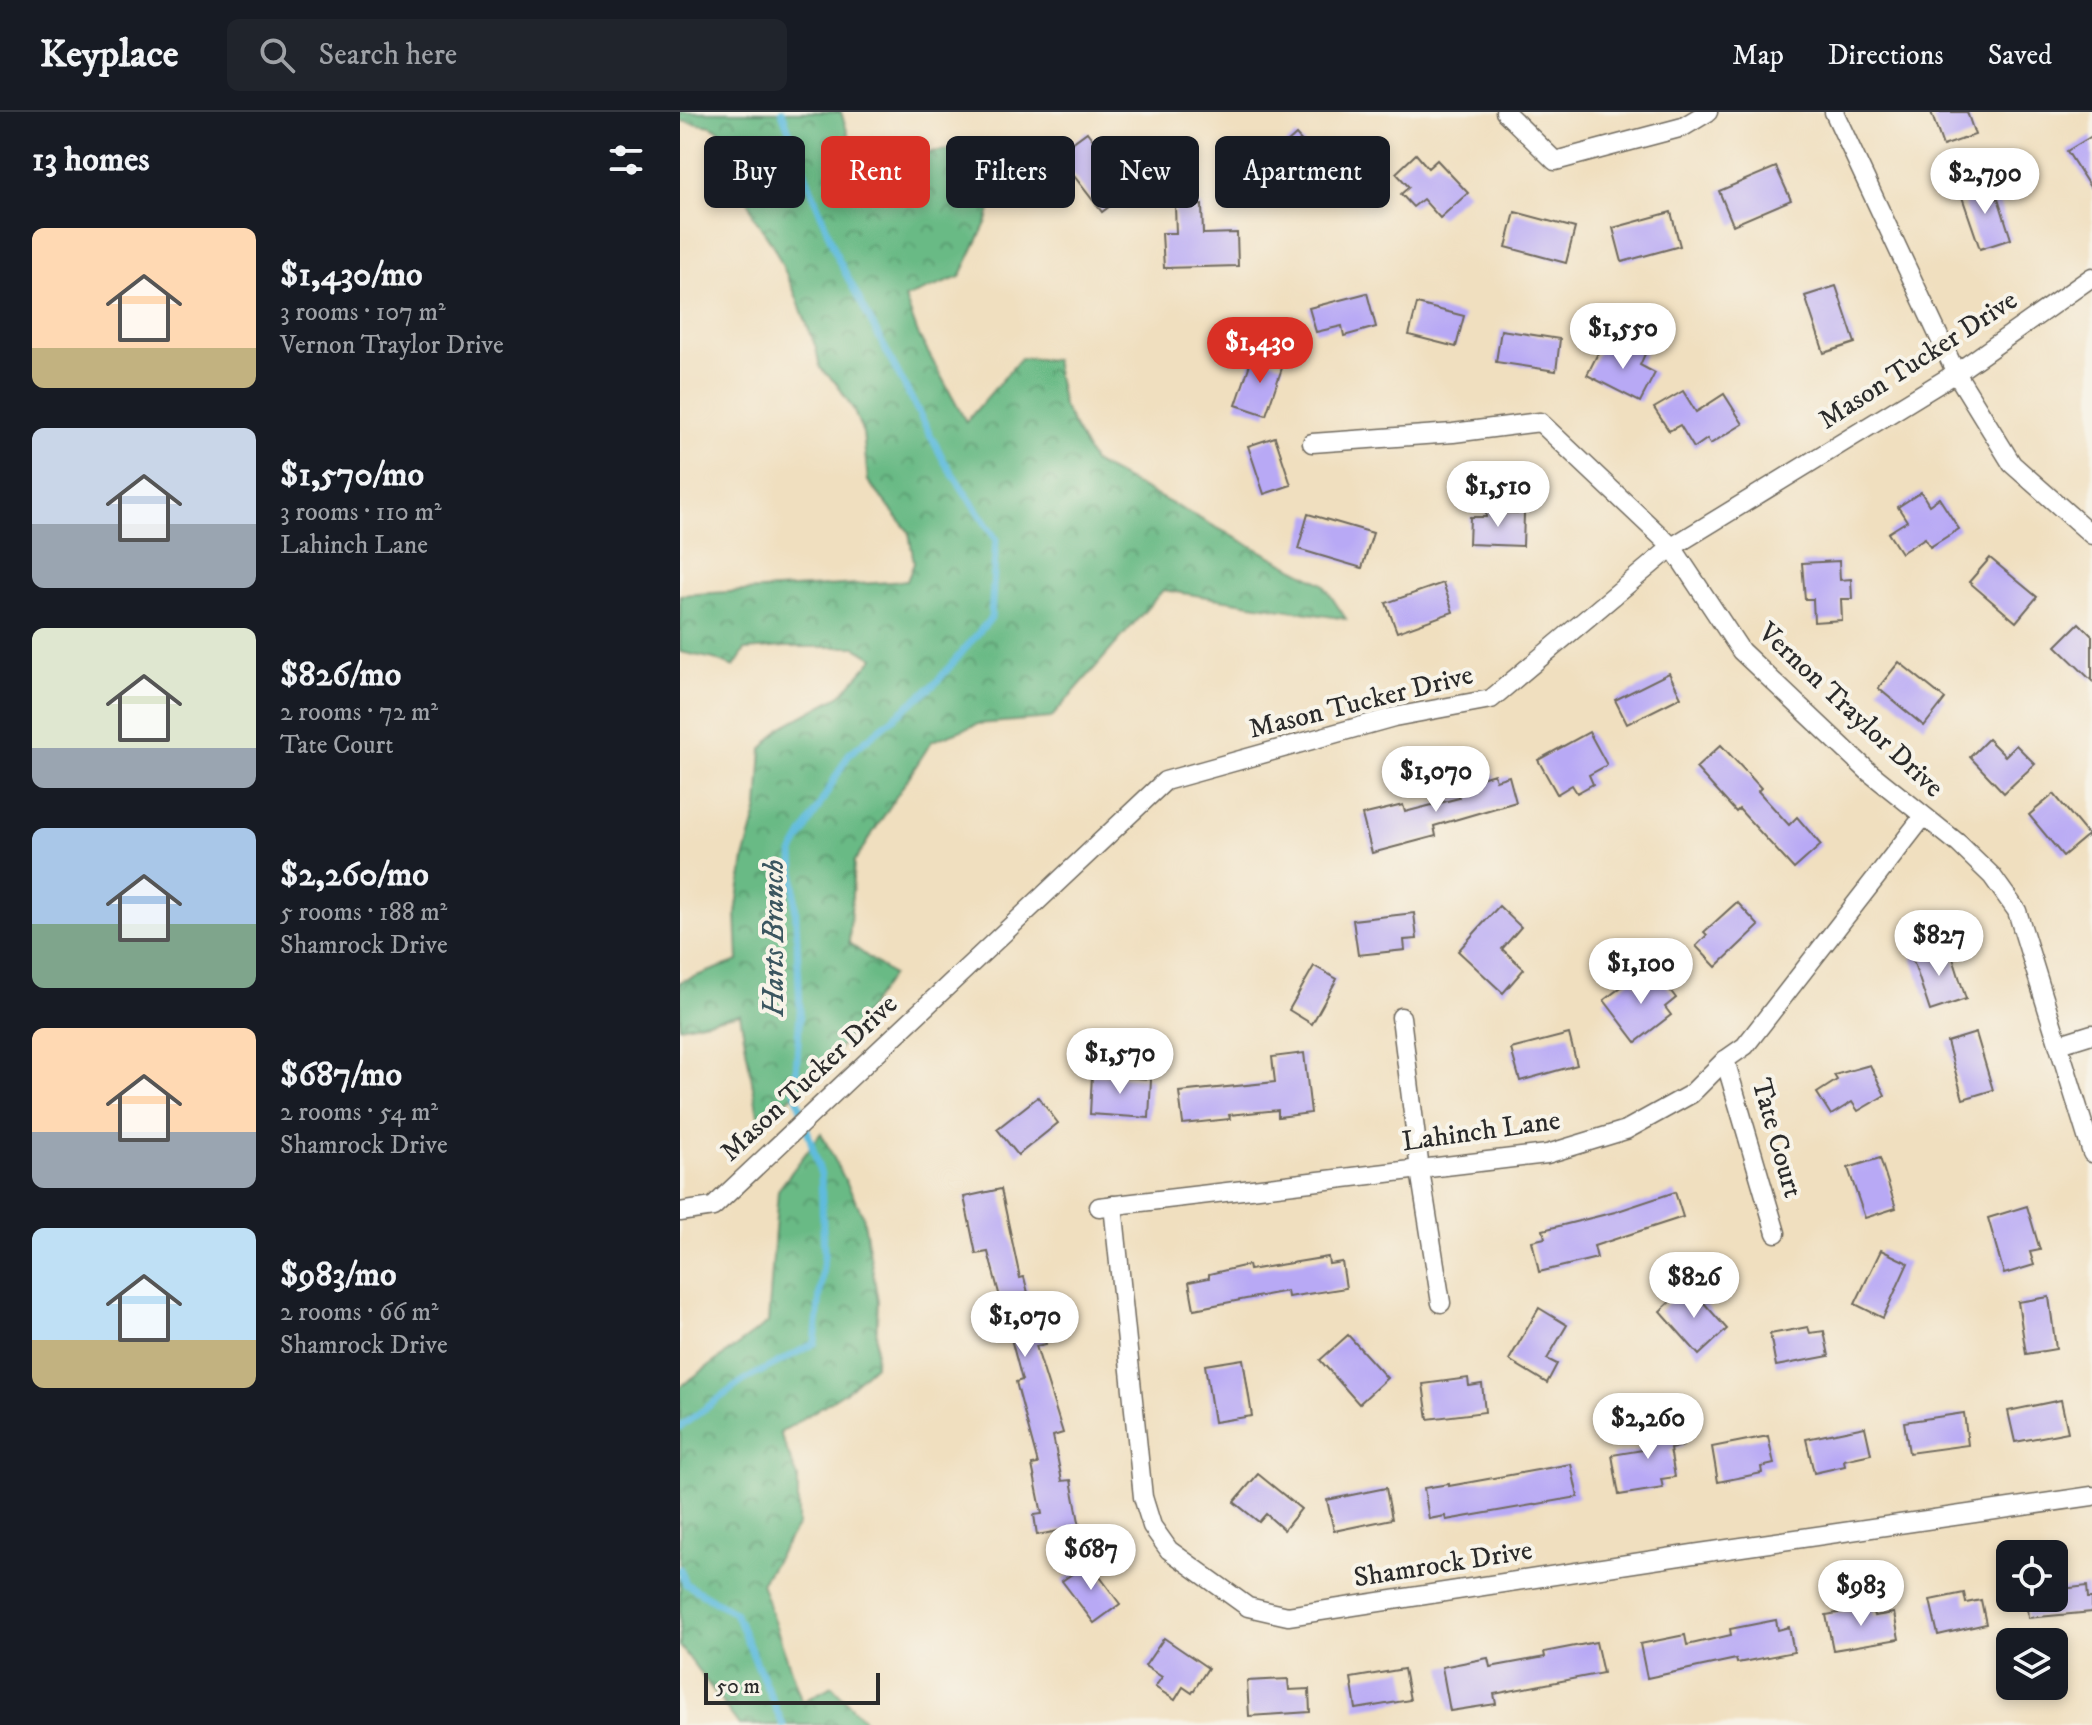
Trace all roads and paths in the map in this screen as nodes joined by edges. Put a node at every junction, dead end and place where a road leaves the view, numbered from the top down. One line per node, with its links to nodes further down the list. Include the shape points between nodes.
1 (1505, 112): 2 (street, via 1555,161 1683,127)
2 (1708, 112)
3 (1834, 112): 5 (street)
4 (2092, 277): 5 (street, Mason Tucker Drive)
5 (1956, 373): 7 (street, via 2012,464); 8 (street, Mason Tucker Drive)
6 (1312, 443): 8 (street, Vernon Traylor Drive, via 1540,422)
7 (2092, 535)
8 (1672, 547): 9 (street, Vernon Traylor Drive, via 1741,651); 17 (street, Mason Tucker Drive, via 1491,699 1394,717 1165,781 713,1207)
9 (1923, 817): 12 (street, Vernon Traylor Drive, via 1992,876 2017,911); 13 (street, Lahinch Lane, via 1745,1046)
10 (1401, 1017): 15 (street)
11 (2092, 1034): 12 (street)
12 (2060, 1044): 14 (street, Vernon Traylor Drive)
13 (1725, 1060): 15 (street, Lahinch Lane, via 1691,1094 1626,1130 1547,1154); 18 (street, Tate Court)
14 (2092, 1153)
15 (1420, 1170): 16 (street, Lahinch Lane); 19 (street)
16 (1106, 1206): 20 (street, Shamrock Drive, via 1143,1497 1152,1526 1169,1550 1248,1607 1288,1616)
17 (680, 1212)
18 (1776, 1233)
19 (1441, 1303)
20 (2092, 1496)

